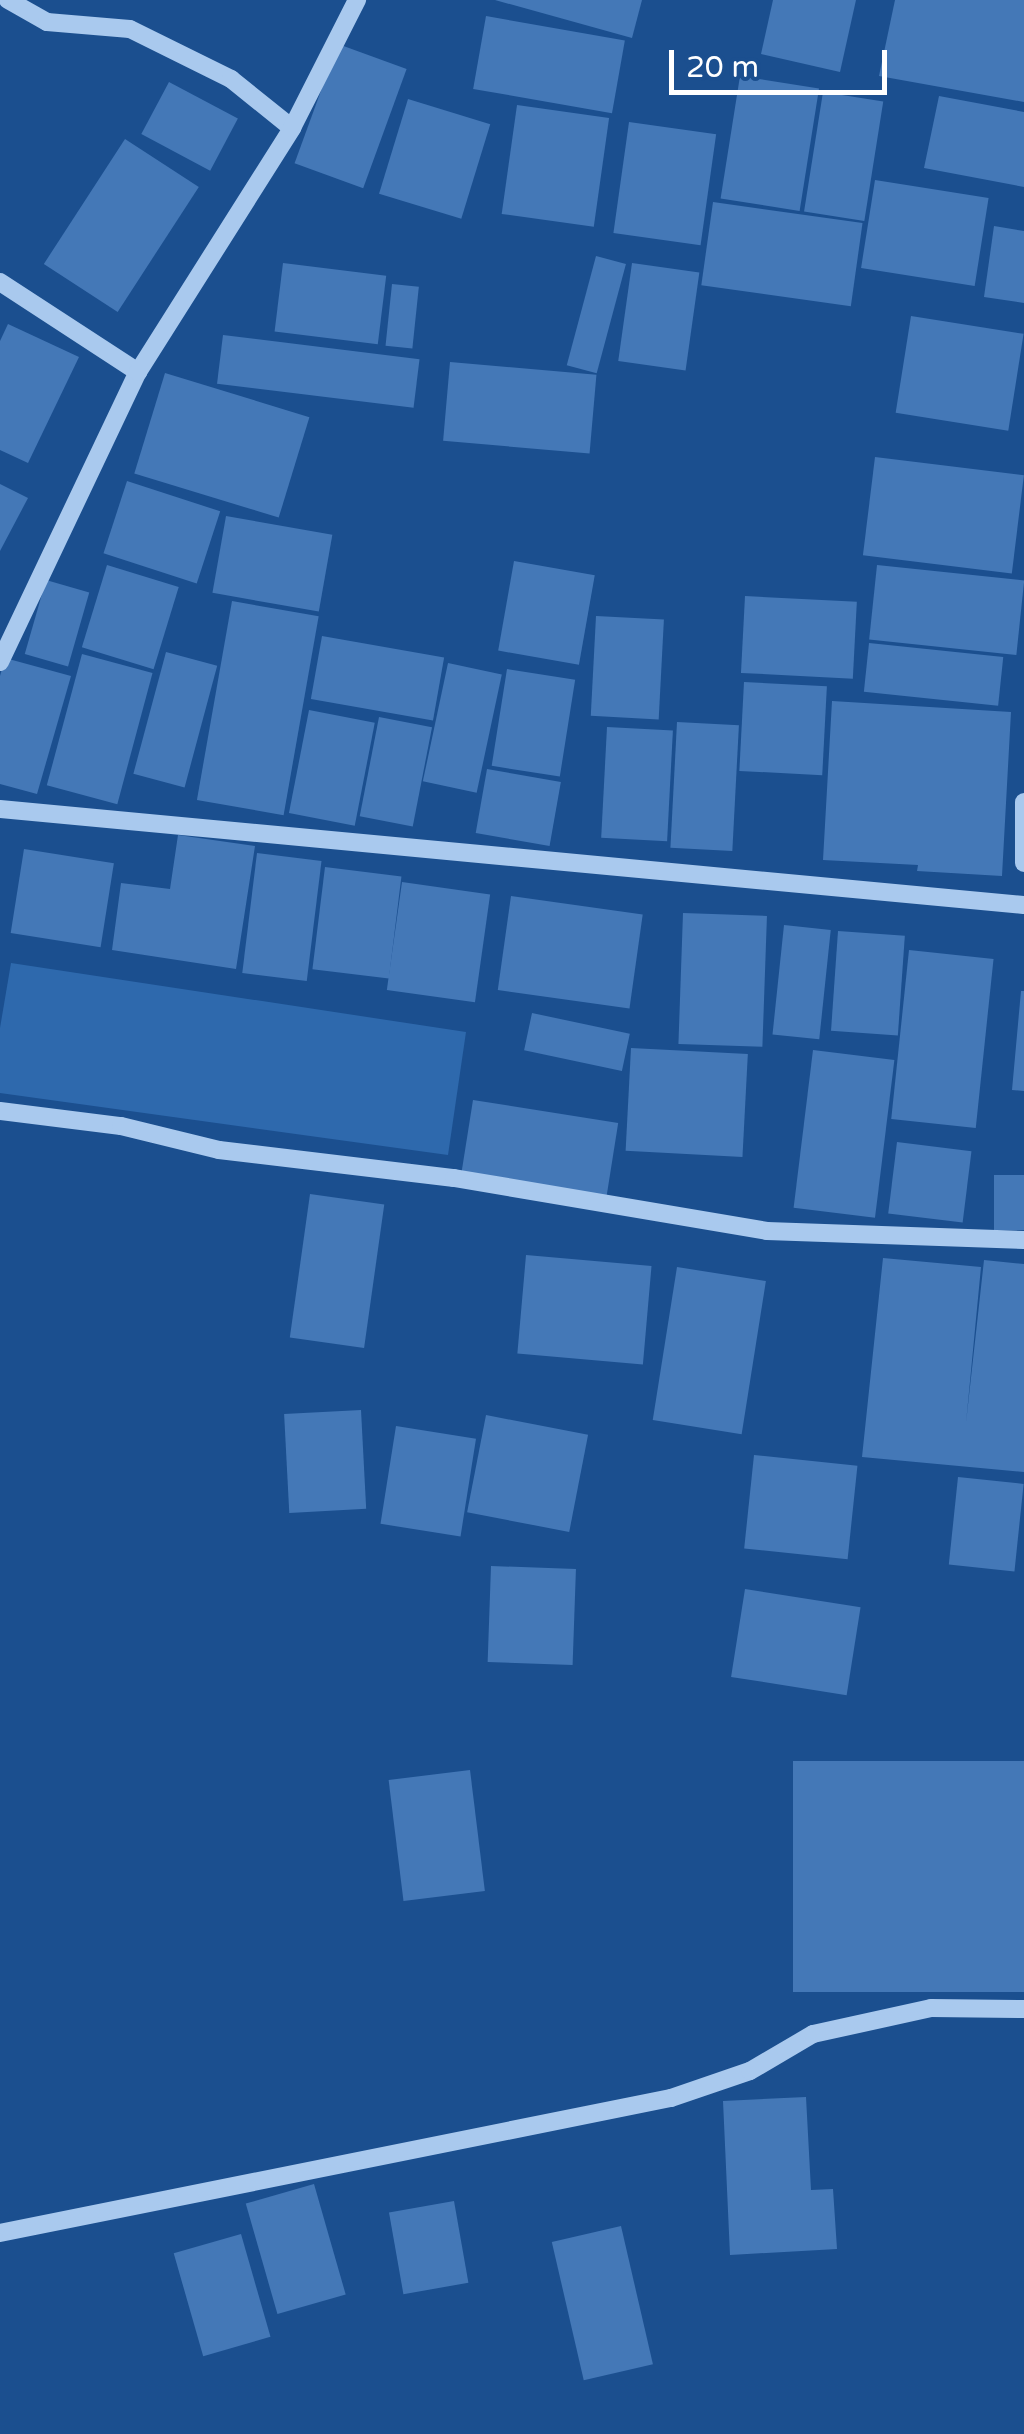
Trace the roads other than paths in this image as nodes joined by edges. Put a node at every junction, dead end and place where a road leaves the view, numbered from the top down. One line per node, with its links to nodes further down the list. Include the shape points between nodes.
1 (8, 0): 3 (street, via 46,22 130,29 231,79)
2 (357, 0): 3 (street)
3 (292, 128): 5 (street)
4 (0, 282): 5 (street)
5 (138, 372): 6 (street)
6 (0, 662)
7 (1024, 802): 9 (street)
8 (0, 809): 10 (street)
9 (1024, 863)
10 (1024, 905)
11 (0, 1110): 12 (street, via 120,1126 219,1150 454,1178 767,1231)
12 (1024, 1240)
13 (1024, 2009): 14 (street, via 931,2008 847,2026 813,2034 750,2071 670,2098)
14 (0, 2234)

